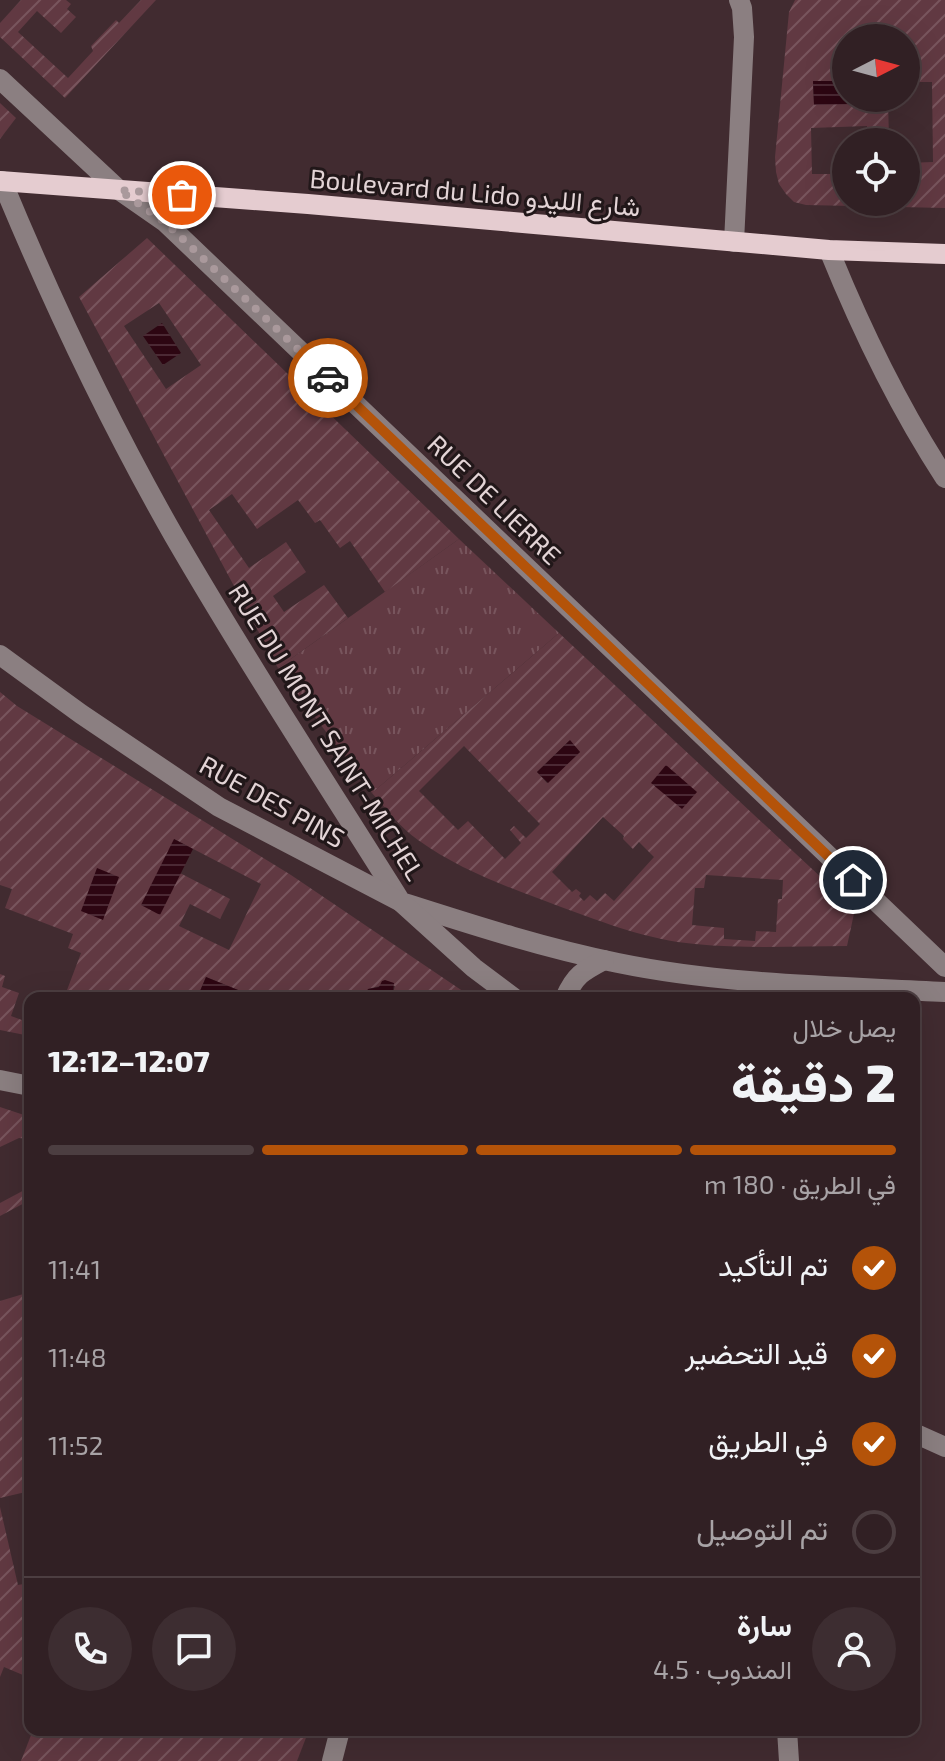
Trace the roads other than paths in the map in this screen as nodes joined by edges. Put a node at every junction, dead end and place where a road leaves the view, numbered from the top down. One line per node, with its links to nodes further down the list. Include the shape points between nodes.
1 (739, 0): 5 (street, via 744,37)
2 (0, 79): 4 (street, RUE DE LIERRE)
3 (1, 181): 4 (main road, Boulevard du Lido شارع الليدو); 10 (street, RUE DU MONT SAINT-MICHEL, via 69,333 174,536)
4 (119, 190): 5 (main road, Boulevard du Lido شارع الليدو); 12 (street, RUE DE LIERRE, via 165,222)
5 (734, 242): 6 (main road, Boulevard du Lido شارع الليدو)
6 (829, 250): 7 (main road, Boulevard du Lido شارع الليدو); 8 (street, via 896,396)
7 (945, 254)
8 (945, 478)
9 (0, 655): 10 (street, RUE DES PINS, via 219,807)
10 (401, 902): 11 (street, RUE DU MONT SAINT-MICHEL); 13 (street, RUE DES PINS)
11 (604, 960): 14 (street, via 586,969); 15 (street, RUE DU MONT SAINT-MICHEL, via 704,976)
12 (945, 967)
13 (506, 992)
14 (568, 992)
15 (945, 992)
16 (0, 1080): 17 (street)
17 (24, 1085)
18 (920, 1436): 19 (street)
19 (945, 1447)
20 (338, 1736): 22 (street)
21 (787, 1736): 23 (street)
22 (332, 1761)
23 (789, 1761)

